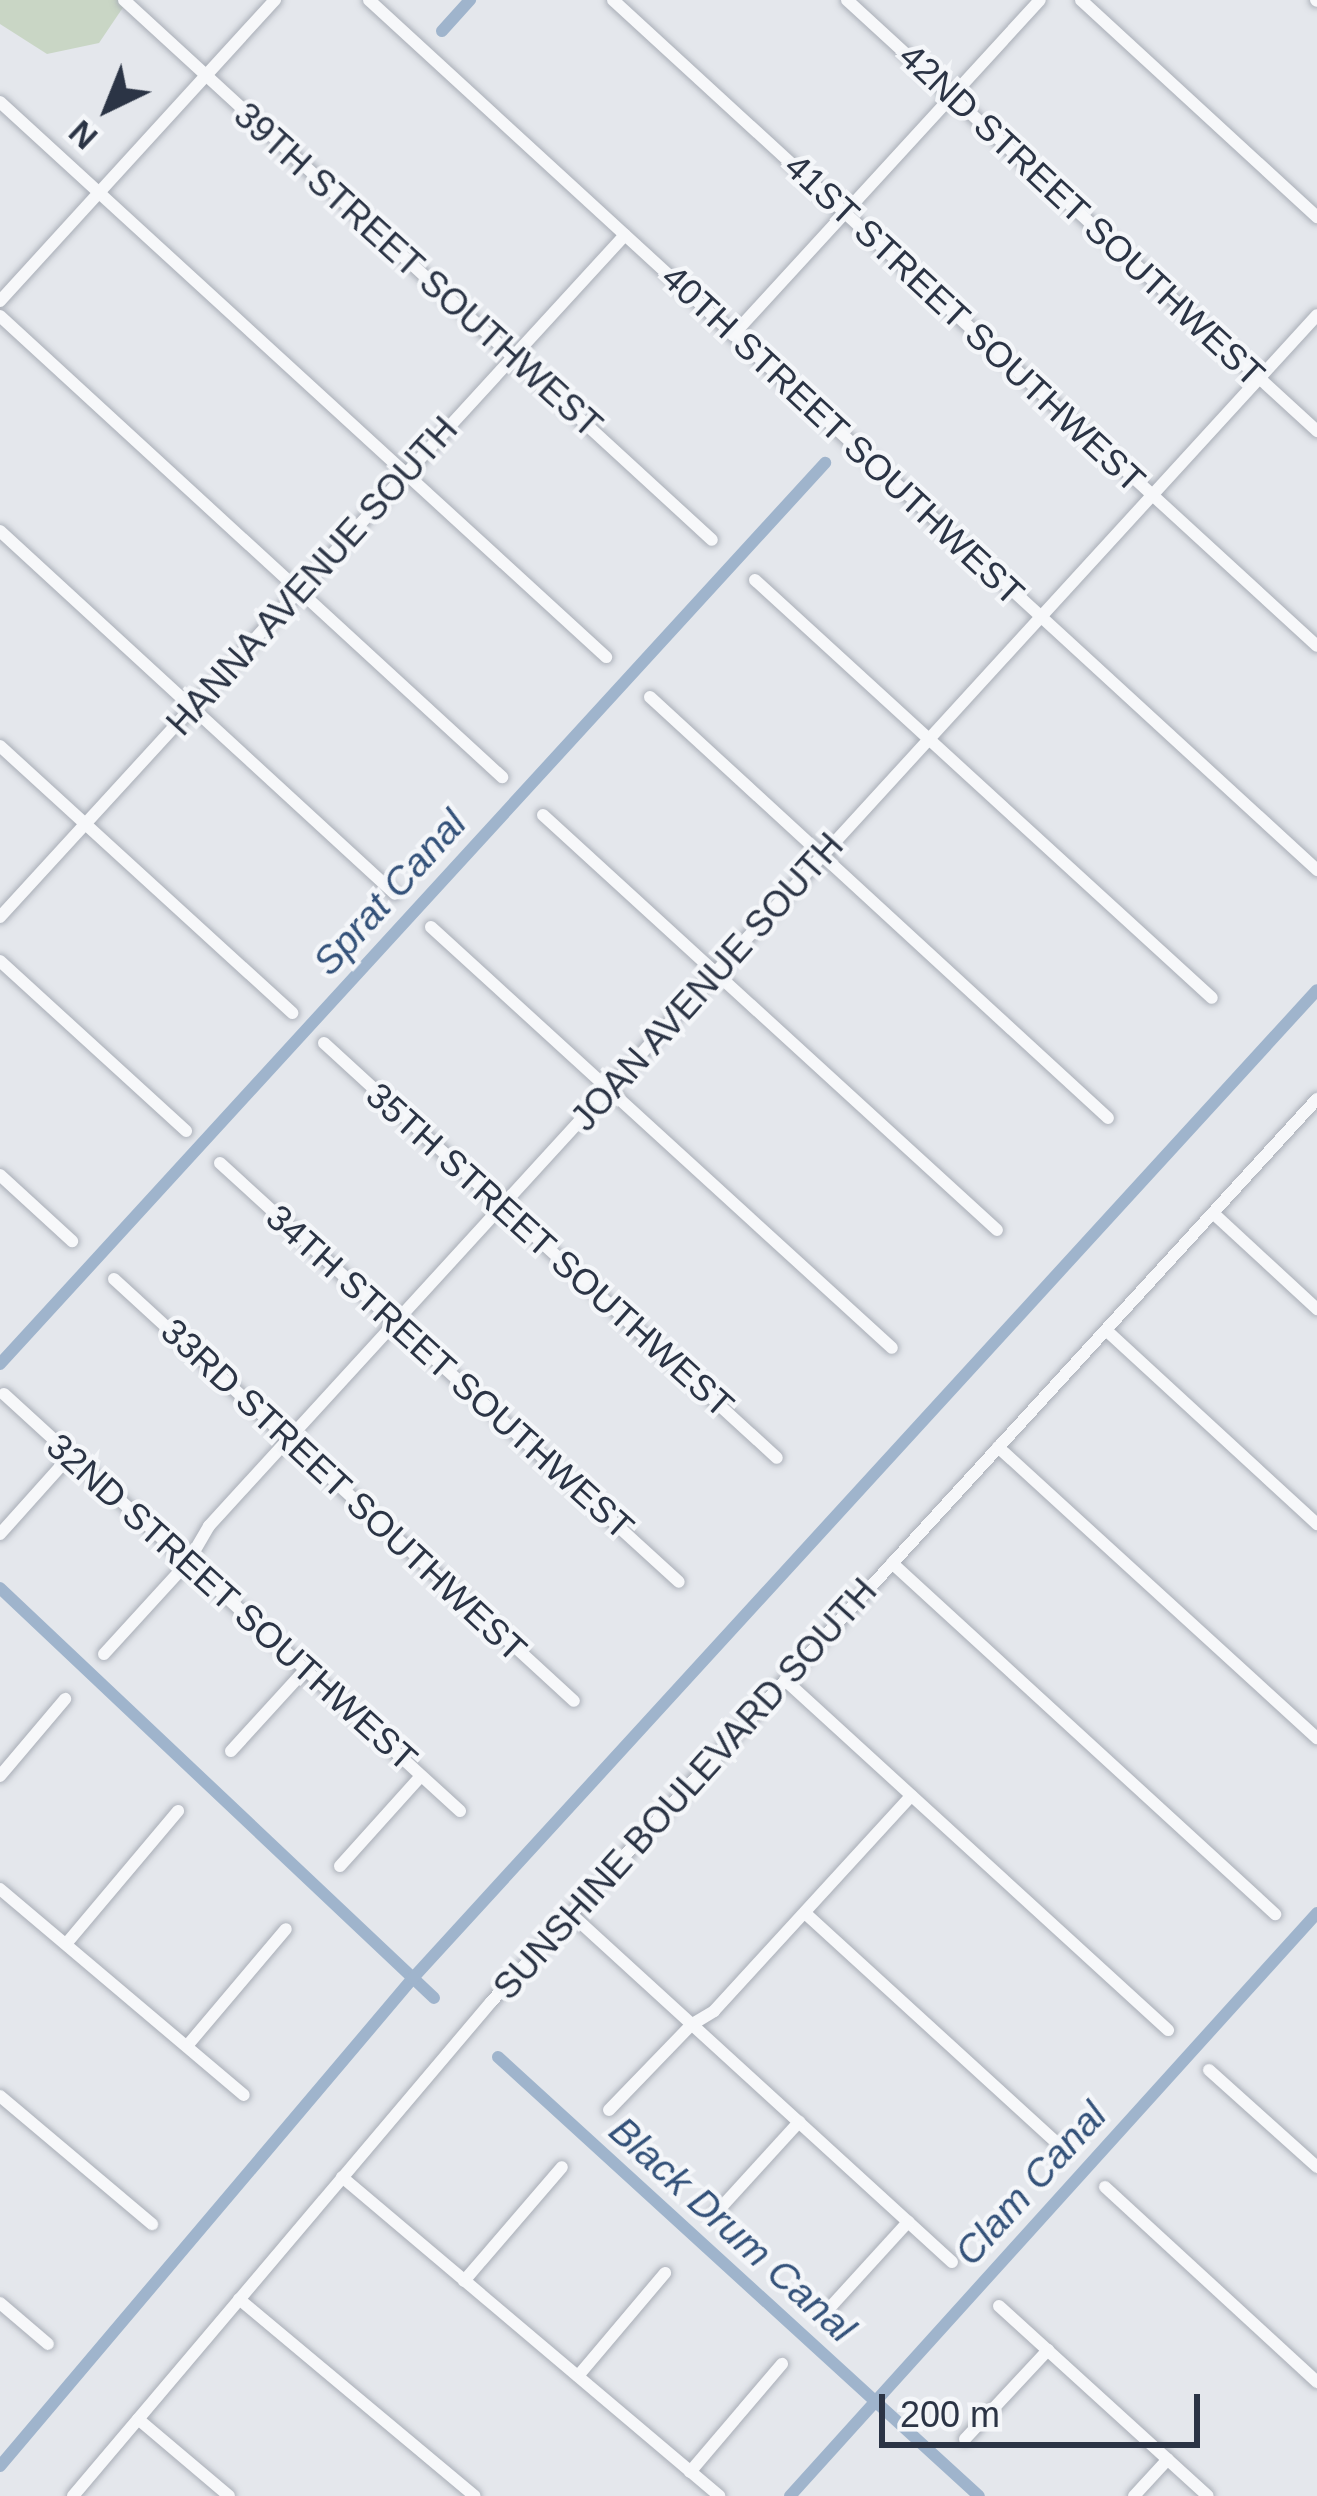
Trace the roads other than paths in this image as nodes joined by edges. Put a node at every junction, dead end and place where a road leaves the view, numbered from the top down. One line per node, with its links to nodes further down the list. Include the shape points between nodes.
1 (124, 0): 8 (street, 39TH STREET SOUTHWEST)
2 (274, 0): 8 (street)
3 (369, 0): 14 (street, 40TH STREET SOUTHWEST)
4 (613, 0): 12 (street, 41ST STREET SOUTHWEST)
5 (847, 0): 9 (street, 42ND STREET SOUTHWEST)
6 (1040, 0): 9 (street)
7 (1081, 0): 13 (street)
8 (205, 76): 11 (street); 19 (street, 39TH STREET SOUTHWEST)
9 (952, 96): 12 (street); 20 (street, 42ND STREET SOUTHWEST)
10 (0, 103): 11 (street)
11 (98, 193): 15 (street); 22 (street)
12 (845, 212): 18 (street); 23 (street, 41ST STREET SOUTHWEST)
13 (1317, 217)
14 (625, 235): 18 (street, 40TH STREET SOUTHWEST); 19 (street, HANNA AVENUE SOUTH)
15 (0, 301)
16 (1317, 315): 20 (street, JOAN AVENUE SOUTH)
17 (0, 316): 27 (street)
18 (734, 334): 28 (street, 40TH STREET SOUTHWEST)
19 (513, 357): 22 (street, HANNA AVENUE SOUTH); 25 (street, 39TH STREET SOUTHWEST)
20 (1259, 379): 21 (street, 42ND STREET SOUTHWEST); 23 (street, JOAN AVENUE SOUTH)
21 (1317, 431)
22 (406, 473): 27 (street, HANNA AVENUE SOUTH); 30 (street)
23 (1153, 495): 28 (street, JOAN AVENUE SOUTH); 29 (street, 41ST STREET SOUTHWEST)
24 (0, 531): 32 (street)
25 (712, 540)
26 (755, 580): 33 (street)
27 (299, 590): 32 (street, HANNA AVENUE SOUTH); 35 (street)
28 (1041, 617): 33 (street, JOAN AVENUE SOUTH); 39 (street, 40TH STREET SOUTHWEST)
29 (1317, 646)
30 (606, 657)
31 (650, 698): 38 (street)
32 (193, 707): 37 (street, HANNA AVENUE SOUTH); 40 (street)
33 (929, 739): 38 (street, JOAN AVENUE SOUTH); 45 (street)
34 (0, 746): 37 (street)
35 (502, 777)
36 (543, 815): 44 (street)
37 (85, 824): 41 (street, HANNA AVENUE SOUTH); 46 (street)
38 (822, 856): 44 (street, JOAN AVENUE SOUTH); 50 (street)
39 (1317, 870)
40 (395, 894)
41 (0, 917)
42 (431, 926): 48 (street)
43 (0, 961): 51 (street)
44 (715, 972): 48 (street, JOAN AVENUE SOUTH); 56 (street)
45 (1212, 998)
46 (292, 1013)
47 (324, 1043): 54 (street, 35TH STREET SOUTHWEST)
48 (609, 1089): 54 (street, JOAN AVENUE SOUTH); 62 (street)
49 (1317, 1100): 55 (street, SUNSHINE BOULEVARD SOUTH)
50 (1108, 1118)
51 (186, 1131)
52 (220, 1162): 60 (street, 34TH STREET SOUTHWEST)
53 (0, 1175): 57 (street)
54 (502, 1206): 60 (street, JOAN AVENUE SOUTH); 67 (street, 35TH STREET SOUTHWEST)
55 (1213, 1213): 59 (street); 61 (street, SUNSHINE BOULEVARD SOUTH)
56 (997, 1230)
57 (72, 1241)
58 (114, 1280): 64 (street, 33RD STREET SOUTHWEST)
59 (1317, 1309)
60 (395, 1323): 64 (street, JOAN AVENUE SOUTH); 72 (street, 34TH STREET SOUTHWEST)
61 (1106, 1330): 65 (street, SUNSHINE BOULEVARD SOUTH); 68 (street)
62 (892, 1348)
63 (4, 1394): 66 (street, 32ND STREET SOUTHWEST)
64 (288, 1440): 70 (street, JOAN AVENUE SOUTH, via 209,1526); 77 (street, 33RD STREET SOUTHWEST)
65 (998, 1447): 71 (street, SUNSHINE BOULEVARD SOUTH); 78 (street)
66 (71, 1455): 69 (street); 70 (street, 32ND STREET SOUTHWEST)
67 (777, 1458)
68 (1317, 1524)
69 (0, 1534)
70 (188, 1562): 73 (street, JOAN AVENUE SOUTH); 74 (street, 32ND STREET SOUTHWEST)
71 (892, 1563): 75 (street, SUNSHINE BOULEVARD SOUTH); 89 (street)
72 (679, 1582)
73 (104, 1654)
74 (305, 1670): 79 (street); 81 (street, 32ND STREET SOUTHWEST)
75 (785, 1680): 82 (street); 87 (street, SUNSHINE BOULEVARD SOUTH)
76 (65, 1699): 80 (street)
77 (574, 1701)
78 (1317, 1738)
79 (231, 1751)
80 (0, 1776)
81 (422, 1776): 84 (street, 32ND STREET SOUTHWEST); 85 (street)
82 (911, 1796): 88 (street); 93 (street)
83 (178, 1811): 91 (street)
84 (460, 1811)
85 (340, 1866)
86 (0, 1889): 91 (street)
87 (571, 1913): 92 (street); 103 (street, SUNSHINE BOULEVARD SOUTH)
88 (805, 1913): 92 (street, via 714,2012); 100 (street)
89 (1275, 1914)
90 (286, 1929): 94 (street)
91 (66, 1944): 94 (street)
92 (691, 2025): 98 (street); 99 (street)
93 (1168, 2030)
94 (187, 2046): 96 (street)
95 (1210, 2070): 102 (street)
96 (244, 2095)
97 (0, 2096): 107 (street)
98 (609, 2110)
99 (799, 2122): 105 (street); 106 (street)
100 (1061, 2147)
101 (562, 2167): 110 (street)
102 (1317, 2167)
103 (342, 2177): 110 (street); 111 (street, SUNSHINE BOULEVARD SOUTH)
104 (1105, 2187): 119 (street)
105 (715, 2214)
106 (908, 2222): 108 (street); 114 (street)
107 (152, 2224)
108 (952, 2262)
109 (665, 2273): 118 (street)
110 (464, 2281): 118 (street)
111 (239, 2299): 120 (street, SUNSHINE BOULEVARD SOUTH); 126 (street)
112 (0, 2303): 115 (street)
113 (1000, 2306): 116 (street)
114 (824, 2314)
115 (48, 2344)
116 (1048, 2350): 121 (street); 122 (street)
117 (782, 2364): 123 (street)
118 (578, 2376): 123 (street)
119 (1317, 2382)
120 (138, 2419): 124 (street, SUNSHINE BOULEVARD SOUTH); 125 (street)
121 (965, 2439)
122 (1168, 2459): 128 (street); 129 (street)
123 (690, 2471): 127 (street)
124 (73, 2496)
125 (229, 2496)
126 (475, 2496)
127 (719, 2496)
128 (1134, 2496)
129 (1208, 2496)

